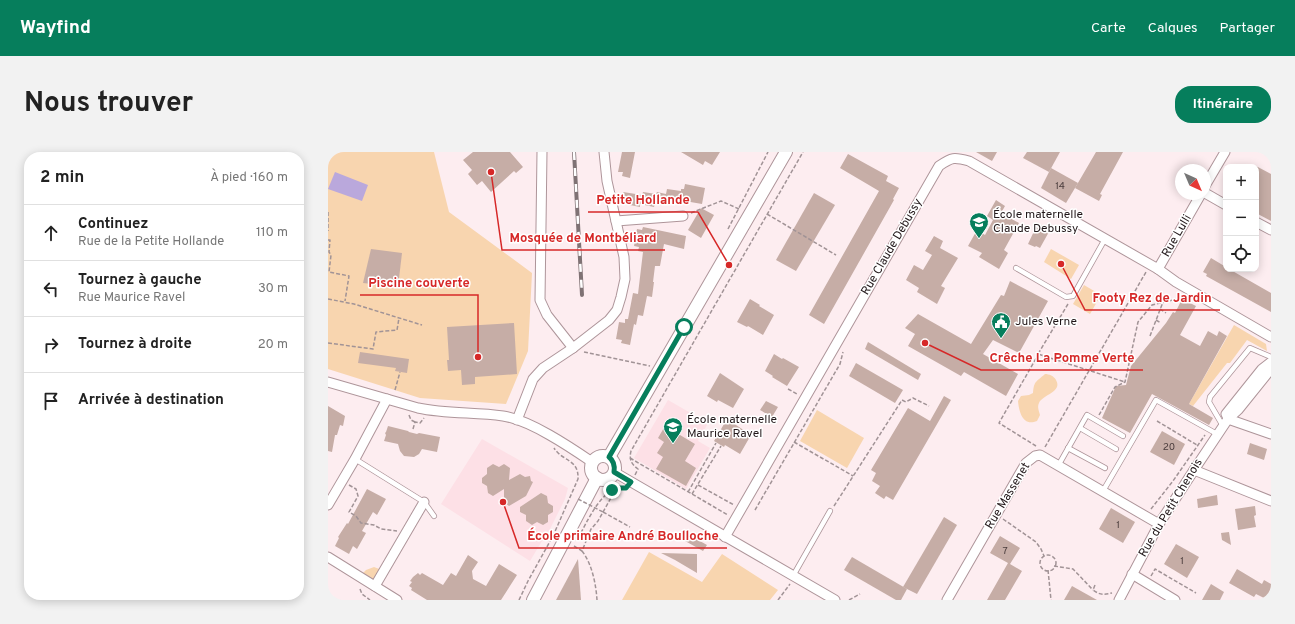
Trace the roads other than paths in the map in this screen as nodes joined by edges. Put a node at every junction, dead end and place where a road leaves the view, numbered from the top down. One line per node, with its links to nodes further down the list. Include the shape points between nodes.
1 (542, 152): 17 (street, via 540,300 546,315)
2 (604, 152): 10 (street, via 607,181)
3 (786, 152): 31 (street)
4 (1225, 152): 5 (street)
5 (1211, 176)
6 (1211, 196): 8 (street)
7 (1197, 200): 15 (street, Rue Lulli)
8 (1223, 203)
9 (683, 216): 10 (street)
10 (616, 221): 17 (street, via 624,257 625,279 617,310 609,320)
11 (1259, 224): 12 (street)
12 (1271, 230)
13 (1105, 240): 14 (lane, via 1073,296 1066,296); 15 (street, Rue Claude Debussy); 46 (street, Rue Claude Debussy, via 969,161 956,157 939,166)
14 (1016, 268)
15 (1151, 269): 16 (street, Rue Claude Debussy)
16 (1271, 337)
17 (576, 346): 23 (street, via 543,368 533,379)
18 (1271, 357): 24 (lane, via 1250,348 1210,397 1209,402)
19 (1271, 362): 24 (street, Rue du Petit Chenois, via 1262,369 1226,414)
20 (1271, 367): 24 (street, Rue du Petit Chenois)
21 (328, 382): 22 (street)
22 (387, 399): 23 (street, via 433,411 505,416); 32 (street)
23 (517, 420): 33 (street, via 538,429)
24 (1225, 423): 26 (street, Rue du Petit Chenois); 27 (street)
25 (1080, 428): 28 (lane, via 1087,416); 29 (lane); 30 (lane)
26 (1217, 434): 36 (street, Rue du Petit Chenois); 39 (lane, via 1156,400)
27 (1271, 434)
28 (1123, 436)
29 (1068, 448): 34 (lane); 35 (lane)
30 (1116, 449)
31 (609, 457): 33 (street, via 601,456); 37 (street, via 614,465)
32 (355, 459): 41 (lane); 42 (street)
33 (592, 462): 38 (street, via 591,469)
34 (1058, 466): 39 (street, Rue Massenet); 54 (street, Rue Massenet, via 1042,452 1026,463)
35 (1105, 468)
36 (1194, 470): 40 (street); 45 (street, Rue du Petit Chenois)
37 (614, 472): 38 (street, via 609,478); 46 (street)
38 (597, 478): 52 (street)
39 (1102, 491): 45 (street, Rue Massenet)
40 (1271, 501)
41 (424, 502): 44 (lane); 50 (street)
42 (328, 505)
43 (830, 510): 49 (lane)
44 (434, 516)
45 (1159, 524): 48 (street, Rue du Petit Chenois)
46 (725, 537): 49 (street)
47 (328, 557): 50 (street)
48 (1132, 574): 55 (street, Rue du Petit Chenois); 56 (street)
49 (792, 579): 53 (street)
50 (375, 586): 51 (street)
51 (397, 600)
52 (533, 600)
53 (835, 600)
54 (947, 600)
55 (1119, 600)
56 (1175, 600)

